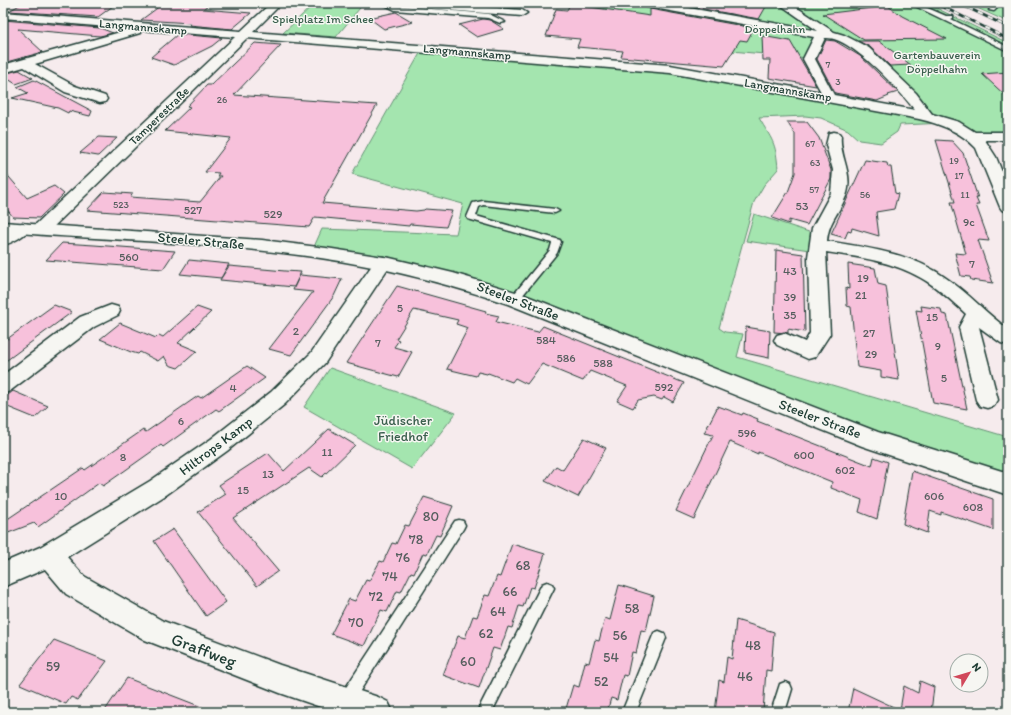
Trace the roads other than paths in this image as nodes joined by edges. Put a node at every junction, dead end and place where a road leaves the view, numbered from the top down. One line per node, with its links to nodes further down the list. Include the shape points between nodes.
1 (277, 3): 15 (street, Tamperestraße)
2 (384, 3): 13 (lane, via 395,8 489,16)
3 (399, 3): 9 (street)
4 (643, 3): 16 (street)
5 (783, 3): 16 (street)
6 (912, 3): 12 (lane)
7 (993, 3): 8 (lane)
8 (992, 10)
9 (522, 13)
10 (3, 15): 14 (street, Langmannskamp)
11 (953, 17): 12 (lane)
12 (946, 18): 17 (lane)
13 (502, 22)
14 (147, 28): 15 (street, Langmannskamp); 18 (street)
15 (243, 35): 20 (street, Langmannskamp, via 670,69); 29 (street, Tamperestraße)
16 (825, 35): 20 (street, via 809,59 828,93); 22 (street, via 840,37 865,52 910,96)
17 (1008, 49)
18 (25, 62): 19 (street); 21 (street, via 42,75 69,89)
19 (3, 69)
20 (827, 97): 22 (street, Langmannskamp)
21 (100, 99)
22 (926, 116): 24 (street, Langmannskamp)
23 (834, 136): 31 (street, via 833,145 841,170 838,193 820,228)
24 (970, 136): 25 (street); 26 (street, via 982,146)
25 (1008, 136)
26 (1008, 207)
27 (555, 212): 33 (lane, via 483,203 476,205 471,217 557,242 554,251)
28 (3, 226): 29 (main road, Steeler Straße)
29 (31, 229): 30 (street, Tamperestraße); 32 (main road, Steeler Straße, via 290,249)
30 (3, 240)
31 (818, 245): 35 (street, via 887,258 916,267 940,282); 37 (street, via 820,334 808,352)
32 (383, 262): 33 (main road, Steeler Straße, via 472,284); 42 (street, Hiltrops Kamp, via 318,358 278,398 191,466)
33 (515, 299): 40 (main road, Steeler Straße, via 871,439)
34 (110, 311): 38 (street, via 87,322)
35 (981, 316): 36 (street); 39 (street, via 972,319 969,327)
36 (1008, 338)
37 (784, 340)
38 (3, 386)
39 (987, 400)
40 (1008, 484)
41 (459, 525): 47 (lane)
42 (49, 555): 43 (street, Hiltrops Kamp); 47 (street, Graffweg, via 75,585 155,631 280,680)
43 (3, 575)
44 (547, 588): 49 (lane)
45 (659, 638): 50 (lane)
46 (785, 689): 51 (lane)
47 (346, 700): 48 (street, Graffweg)
48 (378, 712)
49 (484, 712)
50 (629, 712)
51 (778, 712)

